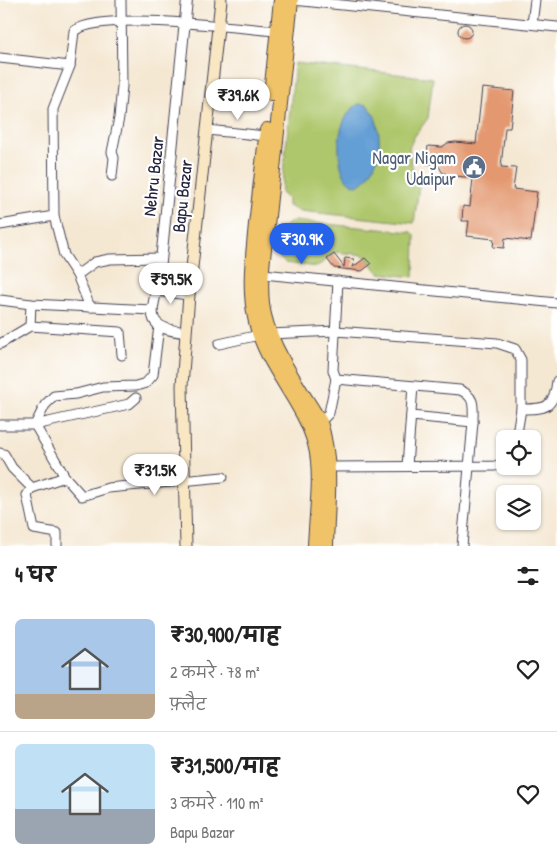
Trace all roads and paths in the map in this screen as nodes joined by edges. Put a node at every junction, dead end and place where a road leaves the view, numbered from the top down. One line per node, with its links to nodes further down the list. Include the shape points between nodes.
1 (120, 0): 7 (street)
2 (187, 0): 8 (street, Nehru Bazar)
3 (221, 0): 10 (main road, Bapu Bazar)
4 (281, 0): 12 (highway)
5 (292, 0): 9 (street); 22 (highway)
6 (535, 0): 9 (street)
7 (121, 22): 8 (street); 14 (street, via 81,26 74,32); 17 (street, via 122,86 112,152)
8 (185, 23): 10 (street); 20 (street, Nehru Bazar)
9 (532, 24): 11 (street)
10 (218, 26): 12 (street); 15 (main road, Bapu Bazar)
11 (557, 27)
12 (277, 31): 16 (highway)
13 (0, 58): 14 (street)
14 (70, 66): 18 (street, via 54,109)
15 (207, 130): 16 (street); 25 (main road, Bapu Bazar)
16 (266, 136): 35 (highway, via 251,281 253,306)
17 (112, 176)
18 (54, 216): 19 (street); 21 (street, via 64,255)
19 (0, 224)
20 (161, 258): 21 (street, via 110,259 95,262); 24 (street, Nehru Bazar)
21 (78, 274): 29 (street)
22 (263, 274): 23 (street); 35 (highway)
23 (338, 281): 27 (street); 33 (street)
24 (156, 291): 25 (street); 30 (street, Nehru Bazar)
25 (189, 295): 34 (main road, Bapu Bazar)
26 (0, 300): 28 (street)
27 (557, 303)
28 (32, 304): 29 (street); 31 (street)
29 (90, 307): 30 (street)
30 (152, 310): 32 (street)
31 (30, 326): 36 (street); 38 (street, via 120,332)
32 (159, 326): 34 (street); 48 (street, via 153,375 146,383 54,396 45,405)
33 (336, 331): 35 (street); 39 (street); 43 (street, via 497,344 515,349 521,360)
34 (186, 332): 57 (main road, Bapu Bazar, via 182,386)
35 (264, 334): 37 (street); 45 (highway); 61 (highway, via 270,361 307,424 315,445 318,468)
36 (0, 344)
37 (219, 344)
38 (122, 354)
39 (336, 379): 41 (street); 45 (street, via 329,413)
40 (557, 382): 43 (street, via 553,402 548,406)
41 (413, 386): 44 (street); 46 (street, via 466,393 473,402)
42 (136, 398): 48 (street, via 129,404)
43 (521, 409): 49 (street)
44 (411, 416): 46 (street); 51 (street)
45 (320, 422): 54 (highway)
46 (473, 422): 52 (street)
47 (0, 425): 48 (street)
48 (35, 425): 55 (street)
49 (518, 430)
50 (0, 453): 58 (street)
51 (407, 466): 52 (street); 54 (street)
52 (470, 466): 53 (street); 63 (street)
53 (496, 466)
54 (329, 467): 62 (highway)
55 (65, 477): 57 (street, via 82,496 108,488); 58 (street)
56 (223, 477): 57 (street)
57 (184, 482): 59 (main road, Bapu Bazar)
58 (32, 488): 60 (street, via 27,495 34,530 58,532)
59 (187, 542)
60 (57, 546)
61 (315, 546)
62 (326, 546)
63 (462, 546)

